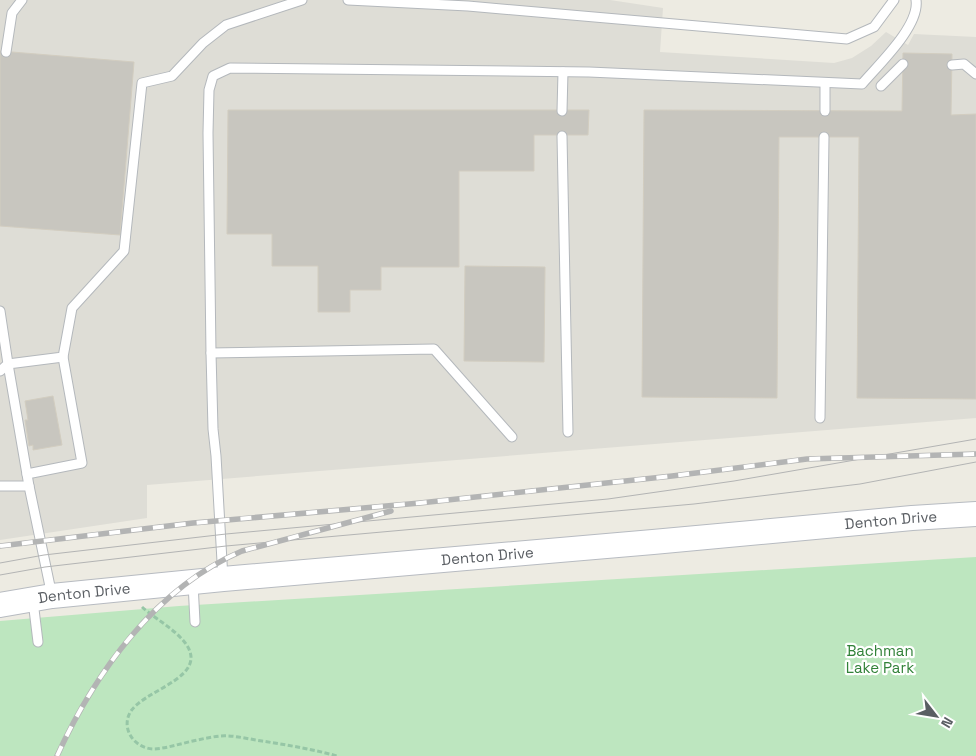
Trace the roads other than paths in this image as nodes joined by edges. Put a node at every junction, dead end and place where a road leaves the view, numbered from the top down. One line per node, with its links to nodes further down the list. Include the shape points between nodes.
1 (22, 0): 8 (lane, via 12,13)
2 (302, 0): 21 (lane, via 226,25 203,43 172,76 142,83 124,251 72,308)
3 (348, 0): 7 (lane)
4 (450, 0): 7 (lane)
5 (894, 0): 7 (lane, via 874,27 847,39)
6 (916, 0): 13 (lane, via 917,6 902,39 862,84)
7 (468, 6)
8 (6, 52)
9 (903, 64): 14 (lane)
10 (952, 65): 12 (lane, via 964,64)
11 (563, 72): 13 (lane); 15 (lane); 20 (lane, via 230,68 213,76 209,90 208,133)
12 (976, 74)
13 (825, 83): 16 (lane)
14 (881, 86)
15 (562, 111)
16 (825, 111)
17 (562, 136): 25 (lane)
18 (824, 137): 24 (lane)
19 (0, 311): 22 (lane)
20 (212, 353): 26 (lane, via 434,349); 31 (lane, via 213,429)
21 (63, 357): 22 (lane); 27 (lane, via 82,463)
22 (8, 364): 23 (lane); 27 (lane)
23 (0, 371)
24 (820, 418)
25 (568, 432)
26 (512, 437)
27 (27, 474): 29 (lane)
28 (0, 486): 29 (lane)
29 (30, 486): 33 (lane)
30 (976, 514): 31 (main road, Denton Drive)
31 (223, 579): 32 (main road, Denton Drive)
32 (193, 582): 33 (main road, Denton Drive); 35 (lane)
33 (42, 597): 34 (main road, Denton Drive); 36 (lane)
34 (0, 604)
35 (194, 622)
36 (38, 642)

